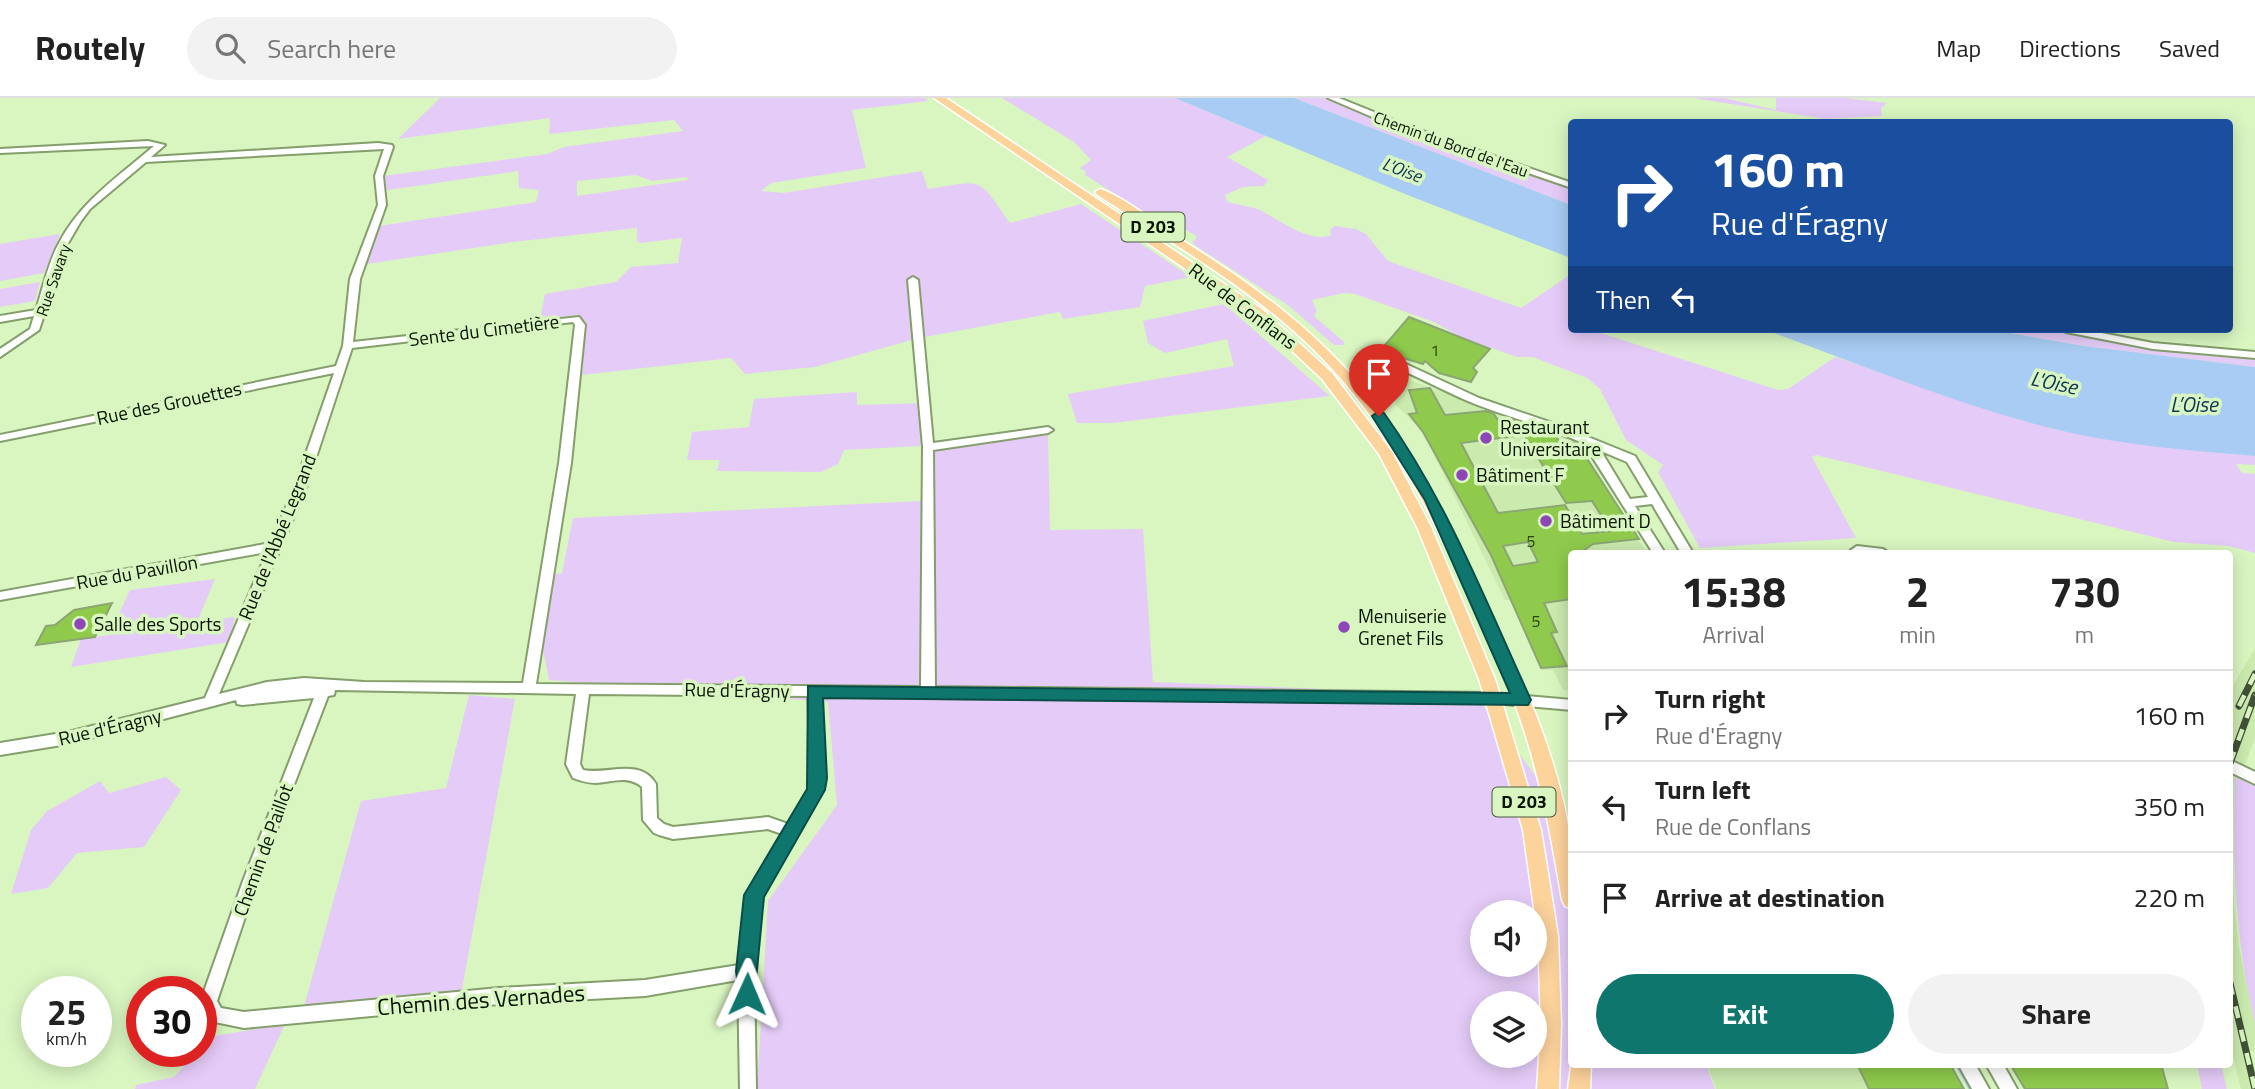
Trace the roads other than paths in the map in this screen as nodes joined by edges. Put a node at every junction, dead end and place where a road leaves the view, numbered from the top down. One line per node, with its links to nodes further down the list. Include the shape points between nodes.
1 (939, 98): 32 (main road, Rue de Conflans / D 203, via 1236,295 1326,376 1367,425 1409,495)
2 (958, 98): 33 (main road, Rue de Conflans / D 203, via 1258,297 1338,367 1390,429 1420,477)
3 (1332, 98): 7 (street, Chemin du Bord de l'Eau)
4 (160, 144): 5 (street); 6 (street, Rue Savary)
5 (0, 151)
6 (147, 160): 9 (street, Rue Savary, via 77,220 62,245); 12 (street, Rue de l'Abbé Legrand, via 387,145 379,176 382,205 355,279)
7 (1568, 185)
8 (913, 280): 20 (street)
9 (40, 312): 10 (street); 13 (street, Rue Savary, via 34,330)
10 (0, 319)
11 (2086, 333): 14 (street, via 2153,346)
12 (348, 346): 16 (street, Rue de l'Abbé Legrand); 28 (street, Sente du Cimetière, via 576,319 580,325 555,529)
13 (0, 354)
14 (2255, 355)
15 (1375, 356): 19 (street)
16 (338, 369): 18 (street, Rue des Grouettes); 23 (street, Rue de l'Abbé Legrand, via 300,488)
17 (1048, 430): 20 (street)
18 (0, 438)
19 (1597, 446): 21 (street, via 1631,459); 22 (street, via 1595,451)
20 (928, 447): 31 (street)
21 (1656, 500): 22 (street); 25 (street)
22 (1627, 503): 24 (street)
23 (274, 547): 26 (street, Rue du Pavillon); 34 (street, Rue de l'Abbé Legrand)
24 (1657, 550)
25 (1685, 550)
26 (0, 596)
27 (322, 688): 28 (street, Rue d'Éragny); 34 (street, Rue d'Éragny); 42 (street, Chemin de Paillot)
28 (529, 688): 29 (street, Rue d'Éragny)
29 (583, 688): 30 (street, Rue d'Éragny); 39 (street, via 573,764 578,774 587,778 630,772 641,775 649,784 650,820 673,833 768,823)
30 (814, 691): 31 (street, Rue d'Éragny); 39 (street, via 818,778 811,801)
31 (928, 691): 32 (street, Rue d'Éragny)
32 (1493, 698): 33 (street, Rue d'Éragny); 48 (main road, Rue de Conflans / D 203, via 1532,830 1544,894 1550,964)
33 (1522, 700): 35 (street, Rue d'Éragny); 40 (main road, Rue de Conflans / D 203)
34 (214, 703): 36 (street, Rue d'Éragny, via 68,738)
35 (1568, 705)
36 (0, 749)
37 (2233, 767): 38 (street)
38 (2255, 778)
39 (791, 831): 41 (street, via 754,895)
40 (1568, 880)
41 (746, 971): 43 (street, Chemin des Vernades, via 595,992 499,996 244,1020); 47 (street)
42 (217, 978)
43 (217, 1015)
44 (1580, 1068): 49 (main road)
45 (1968, 1068): 50 (street)
46 (1996, 1068): 51 (street)
47 (748, 1089)
48 (1548, 1089)
49 (1579, 1089)
50 (1981, 1089)
51 (2009, 1089)

